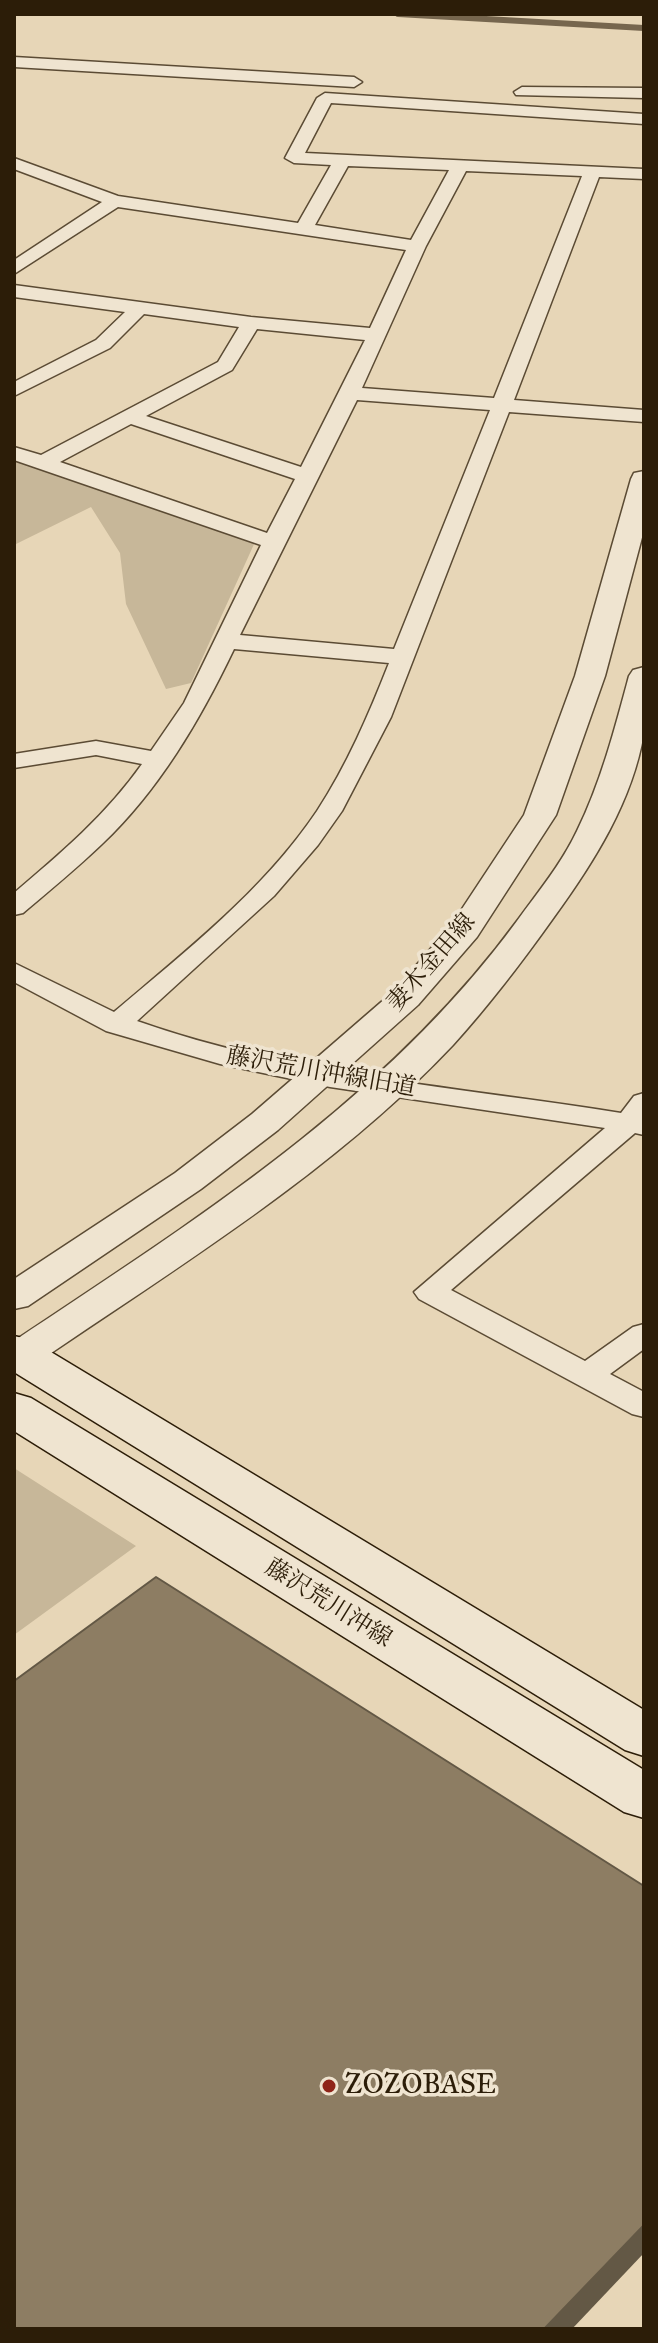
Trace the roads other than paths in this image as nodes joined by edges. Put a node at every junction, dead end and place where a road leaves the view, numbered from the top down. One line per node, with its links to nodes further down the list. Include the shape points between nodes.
1 (14, 62): 2 (street)
2 (365, 83)
3 (511, 91): 4 (street)
4 (644, 93)
5 (644, 119): 6 (street, via 325,98 294,158)
6 (342, 161): 8 (street); 12 (street)
7 (14, 163): 11 (street)
8 (460, 166): 9 (street); 13 (street)
9 (592, 172): 10 (street); 21 (street)
10 (644, 174)
11 (115, 201): 12 (street); 14 (street)
12 (303, 230): 13 (street)
13 (417, 246): 18 (street)
14 (14, 268)
15 (14, 291): 16 (street)
16 (138, 309): 17 (street); 19 (street, via 103,344)
17 (251, 323): 18 (street); 23 (street, via 225,366)
18 (377, 335): 20 (street)
19 (14, 390)
20 (350, 393): 21 (street); 26 (street)
21 (503, 405): 22 (street); 30 (street)
22 (644, 416)
23 (129, 417): 25 (street); 26 (street)
24 (14, 453): 25 (street)
25 (42, 463): 28 (street)
26 (307, 476): 28 (street)
27 (644, 479): 37 (street, 妻木金田線, via 590,676 540,815 465,930 406,998)
28 (273, 542): 29 (street)
29 (224, 641): 30 (street); 32 (street, via 196,703)
30 (402, 657): 36 (street, via 342,791 308,841 230,927)
31 (644, 676): 38 (street, via 630,734 593,832 521,944 447,1032)
32 (159, 760): 33 (street, via 96,748); 34 (street, via 94,838)
33 (14, 761)
34 (14, 907)
35 (14, 971): 36 (street, 藤沢荒川沖線旧道)
36 (116, 1025): 37 (street, 藤沢荒川沖線旧道, via 196,1050)
37 (320, 1076): 38 (street, 藤沢荒川沖線旧道); 40 (street, 妻木金田線, via 188,1181)
38 (390, 1088): 39 (street, 藤沢荒川沖線旧道); 42 (street, via 254,1194)
39 (639, 1117): 43 (street, via 430,1292)
40 (14, 1297)
41 (644, 1334): 43 (street)
42 (16, 1354): 46 (main road)
43 (588, 1375): 44 (street)
44 (644, 1406)
45 (14, 1409): 47 (main road, 藤沢荒川沖線)
46 (644, 1736)
47 (644, 1797)

